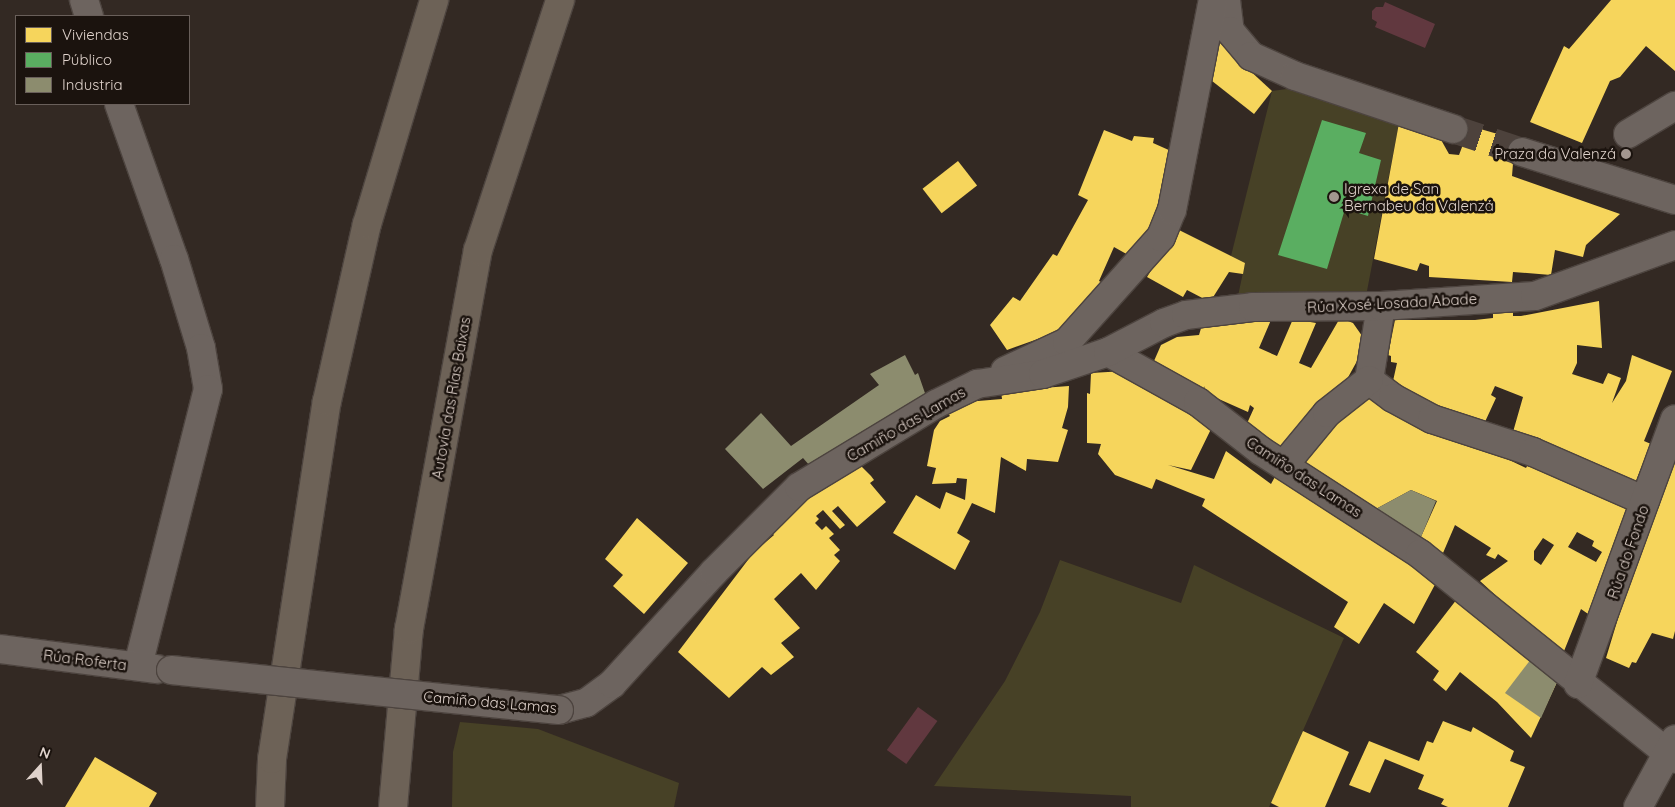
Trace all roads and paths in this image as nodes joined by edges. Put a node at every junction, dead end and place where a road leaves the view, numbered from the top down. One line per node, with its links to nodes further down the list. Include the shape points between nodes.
1 (84, 0): 6 (street)
2 (434, 0): 26 (highway, via 367,224 328,401 272,758)
3 (560, 0): 27 (highway, Autovía das Rías Baixas, via 478,250 408,629)
4 (1213, 0): 17 (street, via 1172,210 1160,237 1067,342)
5 (1226, 0): 9 (street, via 1230,31 1251,56 1295,76)
6 (89, 15)
7 (118, 105): 22 (street, via 174,259 201,348 208,389)
8 (1675, 106): 10 (street)
9 (1452, 129)
10 (1628, 134)
11 (1522, 152): 12 (street)
12 (1675, 200)
13 (1675, 245): 14 (street, Rúa Xosé Losada Abade, via 1535,296)
14 (1381, 306): 15 (street, Rúa Xosé Losada Abade, via 1253,308 1186,315); 16 (street)
15 (1108, 352): 17 (street, Camiño das Lamas, via 1043,374); 19 (street, Camiño das Lamas, via 1198,402)
16 (1369, 380): 19 (street, via 1327,413); 20 (street, via 1393,398 1432,419 1533,452)
17 (977, 384): 23 (street, Camiño das Lamas, bridge, via 936,404 799,487 714,572 612,684 586,703 558,710)
18 (1675, 419): 20 (street, Rúa do Fondo)
19 (1284, 465): 24 (street, Camiño das Lamas, via 1420,554)
20 (1646, 502): 24 (street, Rúa do Fondo)
21 (0, 648): 22 (street, Rúa Roferta)
22 (138, 666): 23 (street, Rúa Roferta)
23 (170, 670)
24 (1578, 684): 25 (street, Camiño das Lamas)
25 (1672, 751): 28 (street)
26 (270, 807)
27 (393, 807)
28 (1638, 807)

